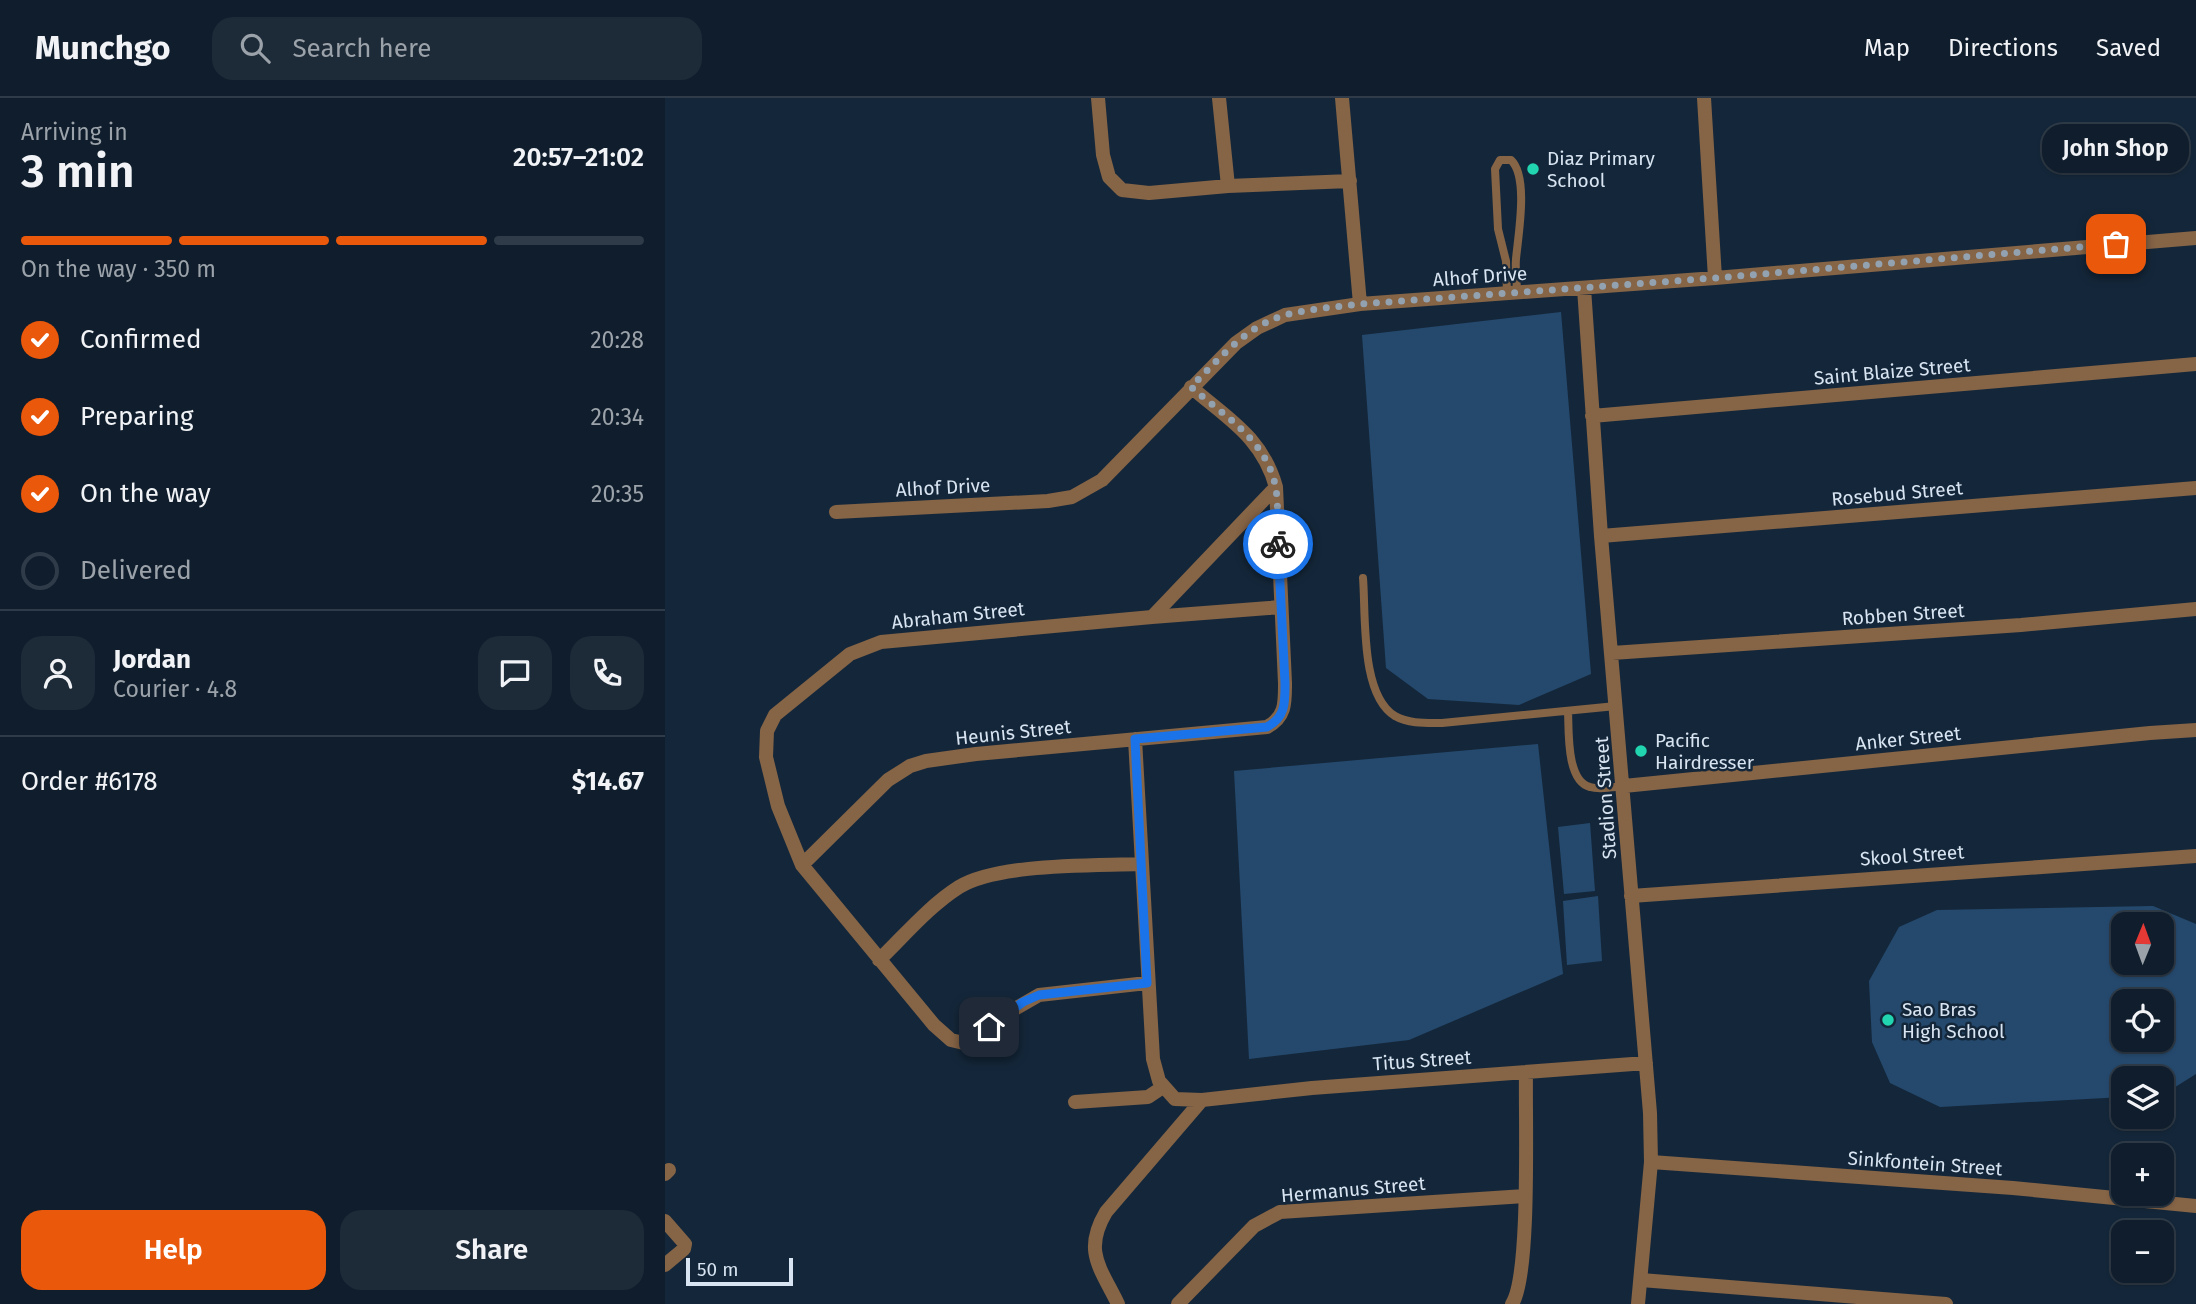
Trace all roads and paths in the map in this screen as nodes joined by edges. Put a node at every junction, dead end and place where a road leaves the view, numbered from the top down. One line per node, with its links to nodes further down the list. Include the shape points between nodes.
1 (1098, 98): 6 (street, via 1103,155 1109,177 1122,190 1149,193)
2 (1219, 98): 6 (street)
3 (1342, 98): 5 (street)
4 (1704, 98): 8 (street)
5 (1350, 181): 6 (street); 11 (street)
6 (1228, 186)
7 (2196, 238): 8 (street, Alhof Drive)
8 (1715, 278): 9 (street, Alhof Drive)
9 (1584, 288): 10 (street, Alhof Drive); 14 (street, Stadion Street)
10 (1512, 293): 10 (lane, via 1498,229 1495,169 1500,160 1511,160 1518,169 1522,228); 11 (street, Alhof Drive)
11 (1360, 304): 13 (street, Alhof Drive, via 1272,320 1236,342)
12 (2196, 364): 14 (street, Saint Blaize Street)
13 (1191, 387): 15 (street, via 1261,450); 17 (street, Alhof Drive, via 1102,481 1072,497)
14 (1592, 416): 18 (street, Stadion Street)
15 (1276, 487): 20 (street); 22 (street)
16 (2196, 488): 18 (street, Rosebud Street)
17 (837, 512)
18 (1601, 536): 23 (street, Stadion Street)
19 (1363, 578): 25 (lane, via 1370,678 1380,701 1394,716 1416,723 1442,723)
20 (1281, 607): 22 (street, Abraham Street); 27 (street, Heunis Street, via 1285,705 1280,718 1267,727)
21 (2196, 609): 23 (street, Robben Street)
22 (1152, 617): 31 (street, Abraham Street, via 909,637 864,647 833,665 775,715 767,731 769,778)
23 (1612, 653): 24 (street, Stadion Street)
24 (1616, 706): 25 (lane); 28 (street, Stadion Street)
25 (1568, 711): 28 (lane, via 1576,776 1592,788)
26 (2196, 730): 28 (street, Anker Street)
27 (1135, 739): 30 (street); 31 (street, Heunis Street, via 962,756 910,766 887,780)
28 (1624, 786): 32 (street, Stadion Street)
29 (2196, 856): 32 (street, Skool Street)
30 (1140, 864): 33 (street, via 991,875 961,886); 34 (street)
31 (802, 865): 33 (street, Abraham Street)
32 (1631, 895): 35 (street, Stadion Street)
33 (879, 960): 34 (street, Abraham Street, via 934,1025 964,1045 1039,995)
34 (1147, 983): 37 (street, via 1153,1059)
35 (1646, 1063): 36 (street, Titus Street); 40 (street, Stadion Street)
36 (1525, 1072): 38 (street, Titus Street); 41 (street)
37 (1163, 1087): 38 (street, Titus Street, via 1175,1099); 39 (street, via 1148,1097)
38 (1202, 1100): 46 (street, via 1096,1228 1095,1252)
39 (1075, 1102)
40 (1651, 1162): 42 (street, Sinkfontein Street); 45 (street, Stadion Street)
41 (1525, 1196): 47 (street, Hermanus Street, via 1280,1212 1254,1226); 48 (street, via 1519,1286)
42 (2196, 1206)
43 (665, 1221): 44 (street, via 685,1244)
44 (665, 1265)
45 (1641, 1280): 49 (street, Stadion Street); 50 (street)
46 (1118, 1304)
47 (1178, 1304)
48 (1512, 1304)
49 (1638, 1304)
50 (1946, 1304)

